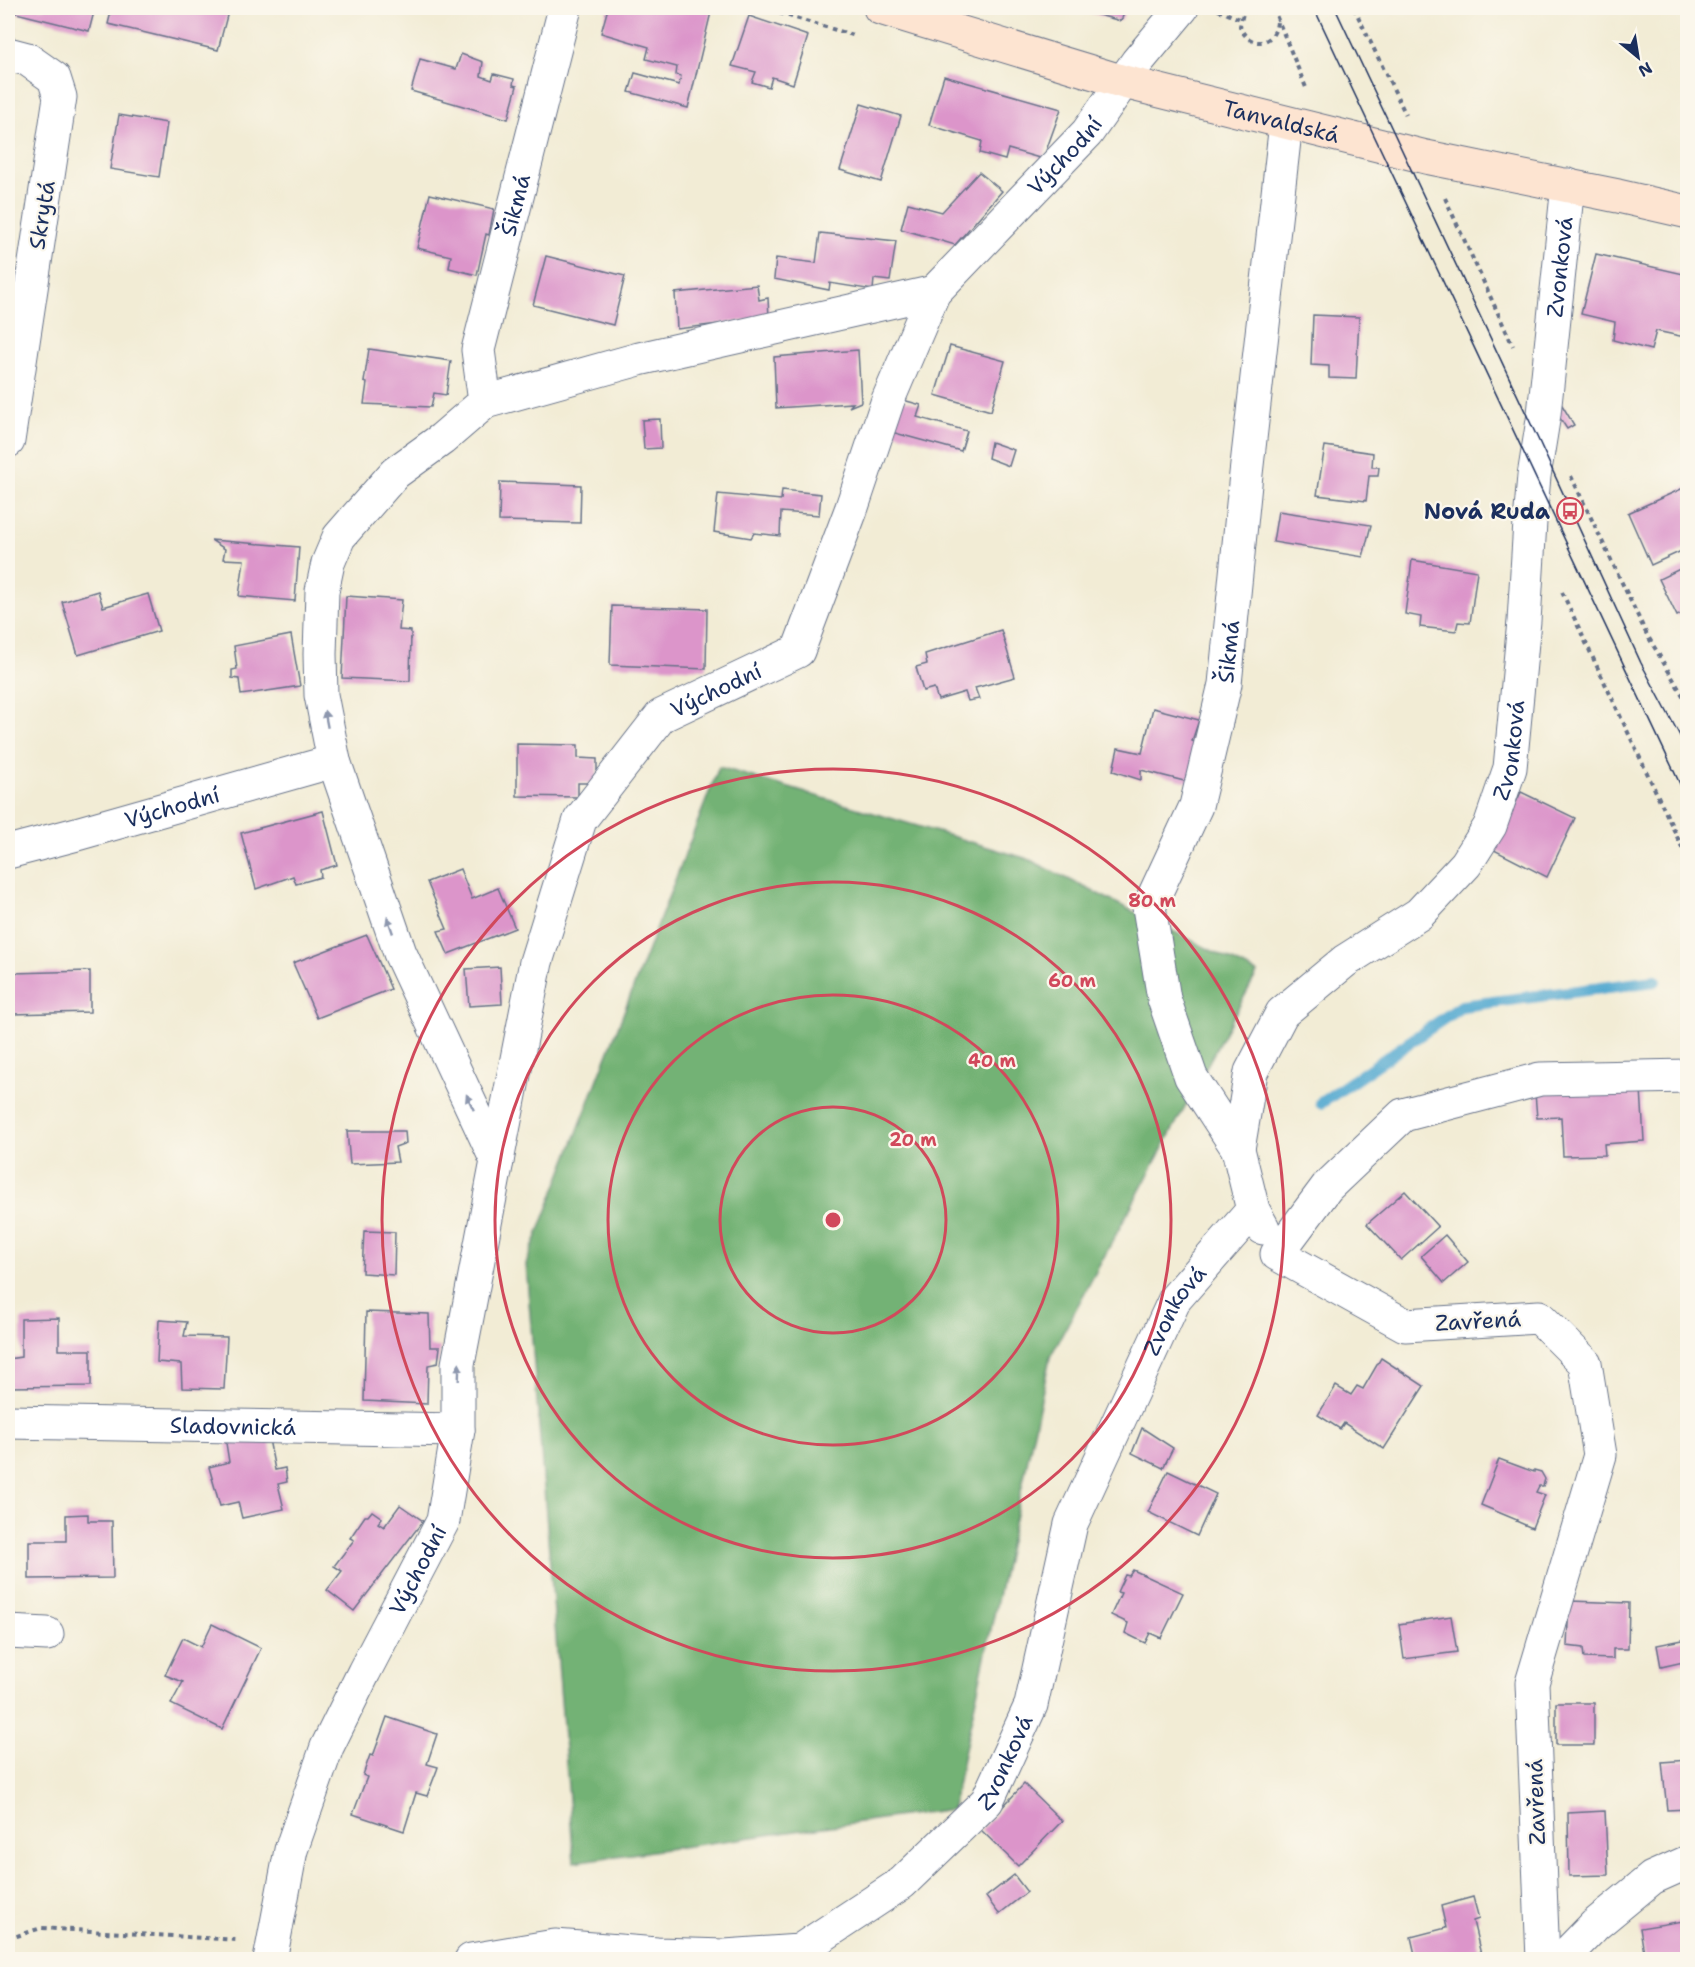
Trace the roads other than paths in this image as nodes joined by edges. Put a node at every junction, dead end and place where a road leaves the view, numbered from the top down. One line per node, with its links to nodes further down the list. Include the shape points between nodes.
1 (565, 8): 10 (street, Šikmá, via 478,350)
2 (880, 8): 5 (main road, Tanvaldská)
3 (1182, 8): 5 (street, Východní)
4 (8, 54): 11 (street, Skrytá, via 27,59 54,78 60,97)
5 (1124, 82): 6 (main road, Tanvaldská); 9 (street, Východní, via 1087,133)
6 (1286, 123): 7 (main road, Tanvaldská, via 1426,157); 15 (street, Šikmá, via 1225,684 1196,806 1149,906 1164,999 1191,1077)
7 (1568, 185): 8 (main road, Tanvaldská); 15 (street, Zvonková, via 1532,499 1510,768 1490,826 1466,864 1419,914 1345,961 1282,1013 1251,1072)
8 (1688, 213)
9 (934, 292): 10 (street, via 639,359); 16 (street, Východní, via 888,400 798,651 661,716 580,820 536,962)
10 (485, 402): 12 (street, one-way to 10, via 321,685 322,591 328,563 339,537 395,473)
11 (8, 441)
12 (334, 761): 13 (street, Východní); 16 (street, one-way to 12, via 400,953)
13 (8, 852)
14 (1688, 1076): 18 (street, via 1540,1079 1403,1115 1327,1187)
15 (1238, 1149): 17 (street, Zvonková)
16 (497, 1161): 20 (street, Východní, one-way to 16, via 458,1364)
17 (1253, 1210): 18 (street, Zvonková); 25 (street, Zvonková, via 1175,1299 1071,1524 1031,1705 987,1801 902,1883 799,1951 726,1956 555,1946)
18 (1277, 1254): 26 (street, Zavřená, via 1405,1325 1539,1317 1585,1363 1600,1455 1532,1683)
19 (8, 1422): 20 (street, Sladovnická)
20 (458, 1430): 24 (street, Východní, via 443,1521 327,1748 291,1850)
21 (8, 1632): 22 (street)
22 (47, 1634)
23 (1688, 1862): 27 (street, via 1653,1878)
24 (272, 1951)
25 (471, 1959)
26 (1542, 1959)
27 (1561, 1959)

